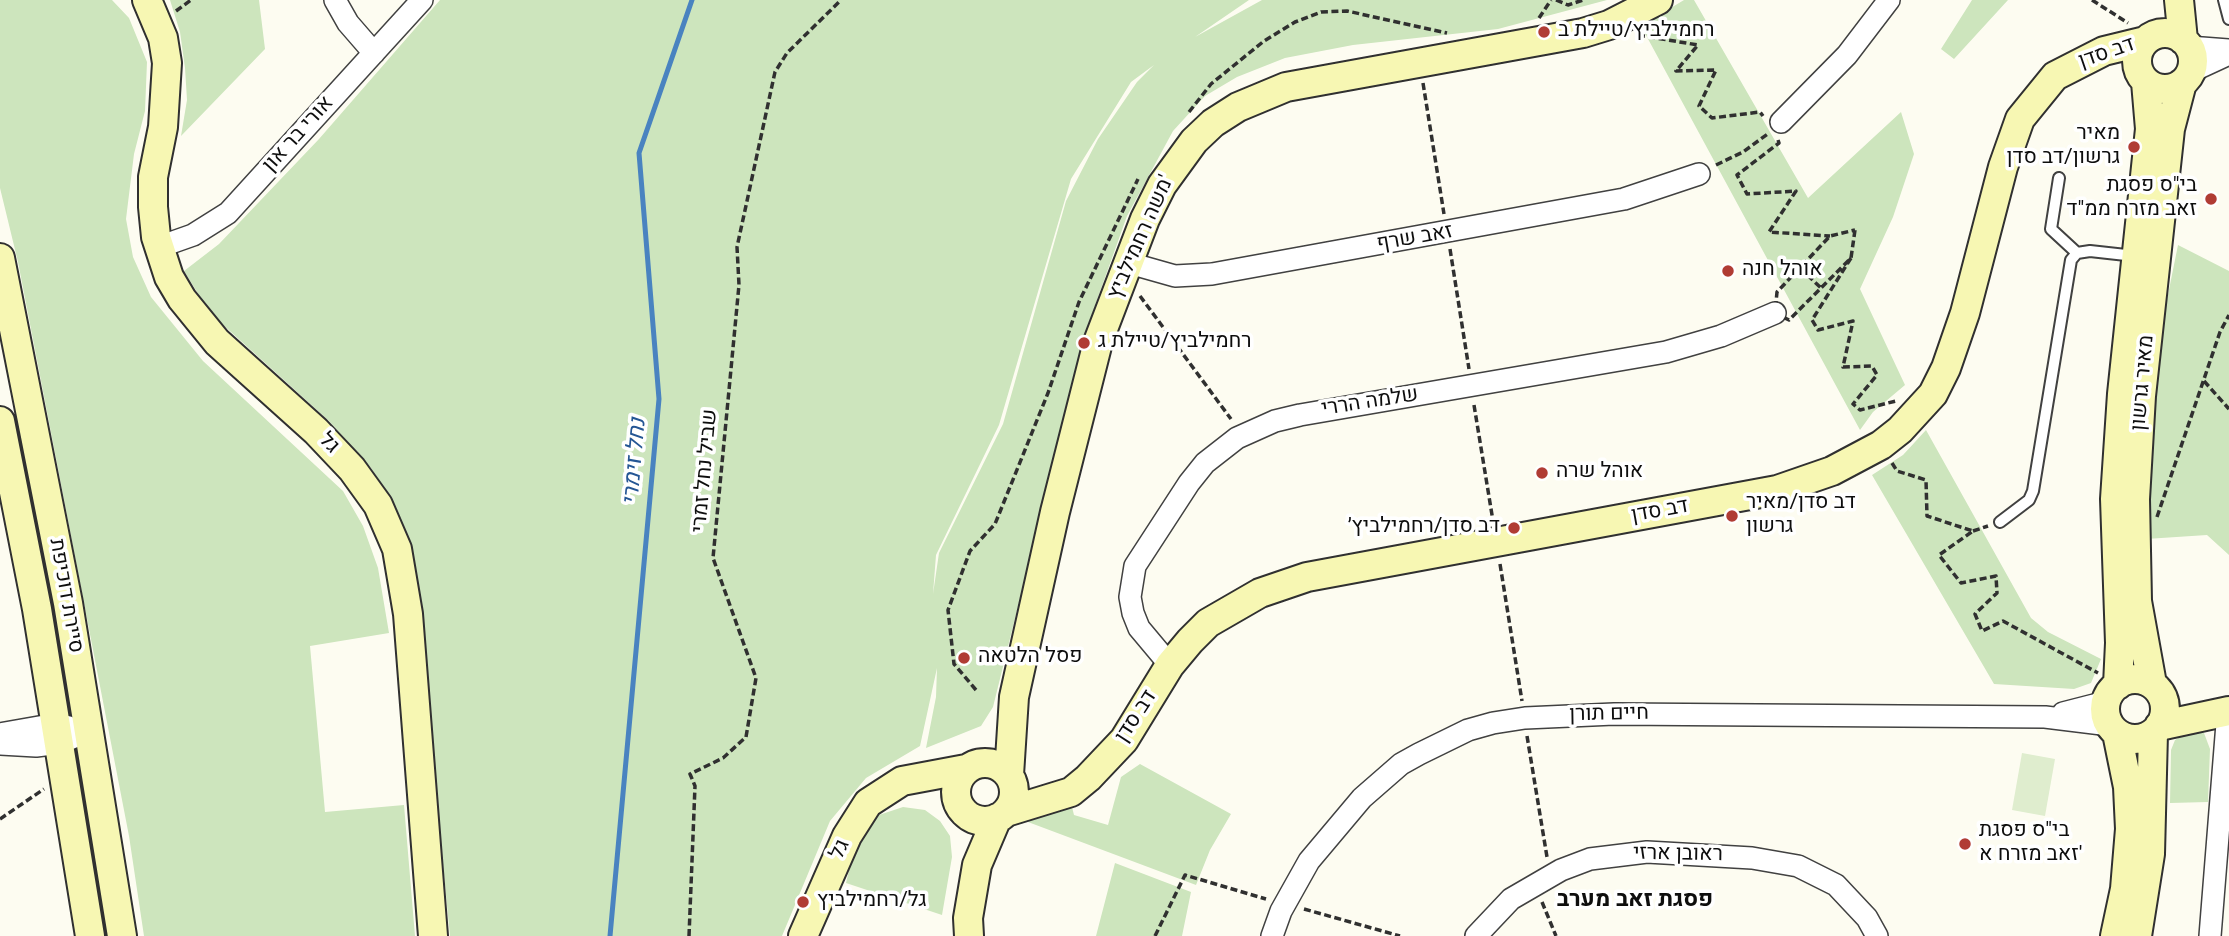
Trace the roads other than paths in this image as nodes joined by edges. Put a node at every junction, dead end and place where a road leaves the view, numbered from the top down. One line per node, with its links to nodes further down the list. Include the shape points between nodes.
1 (147, 0): 19 (street, גל, via 163,38 167,62 163,127 153,177)
2 (335, 0): 12 (street)
3 (422, 0): 12 (street, אורי בר און)
4 (1658, 0): 23 (street, משה רחמילביץ', via 1616,22 1550,39 1286,87 1238,107 1213,122 1162,184)
5 (1889, 0): 16 (street, via 1847,55)
6 (2169, 0): 10 (street)
7 (2179, 0): 13 (street, מאיר גרשון)
8 (2224, 0): 9 (lane)
9 (2229, 19)
10 (2150, 38): 13 (street, via 2170,33); 14 (street, דב סדן); 15 (street, via 2137,59)
11 (2229, 52): 13 (street)
12 (374, 53): 19 (street, אורי בר און, via 228,213 194,235)
13 (2186, 60): 15 (street, via 2160,89); 29 (street, מאיר גרשון, via 2172,120 2135,499 2137,601)
14 (2069, 67): 15 (street, דב סדן, via 2109,65); 27 (street, דב סדן, via 2054,76 2020,119 1956,341 1933,394 1881,445 1832,471 1777,490 1283,583 1208,623)
15 (2142, 77): 21 (street, מאיר גרשון, via 2150,129)
16 (1777, 126)
17 (1699, 174): 23 (street, זאב שרף, via 1624,199 1191,276)
18 (2059, 178): 20 (lane, via 2051,229)
19 (159, 247): 46 (street, גל, via 169,277 200,322 352,469 391,528 408,614)
20 (2077, 253): 21 (lane); 26 (lane, via 2071,260 2033,491 2029,500)
21 (2136, 256): 28 (street, מאיר גרשון, via 2115,499 2120,643)
22 (0, 258): 35 (street, סיירת דוכיפת, via 68,603)
23 (1126, 268): 30 (street, משה רחמילביץ', via 1098,342)
24 (1775, 313): 27 (street, שלמה הררי, via 1721,337 1676,349 1300,415 1242,435 1205,463 1135,566 1130,597 1133,613 1139,628)
25 (0, 421): 36 (street, סיירת דוכיפת)
26 (2000, 522)
27 (1170, 665): 40 (street, דב סדן, via 1124,740)
28 (2114, 688): 29 (street, via 2135,679); 32 (street, חיים תורן, via 2098,704); 33 (street, via 2106,708)
29 (2157, 689): 31 (street, via 2186,708); 34 (street, via 2165,711)
30 (1014, 697): 39 (street, משה רחמילביץ', via 1004,725); 41 (street, משה רחמילביץ')
31 (2222, 712): 34 (street); 54 (street, via 2223,809)
32 (2045, 717): 33 (street, חיים תורן); 49 (street, חיים תורן, via 1614,713 1524,718 1468,730 1382,779 1346,815 1309,861)
33 (2114, 729): 34 (street, via 2135,738); 52 (street, via 2128,787 2130,829)
34 (2156, 730): 53 (street, via 2150,854)
35 (88, 731): 36 (street); 45 (street, סיירת דוכיפת)
36 (58, 733): 37 (street); 38 (street, via 36,746); 44 (street, סיירת דוכיפת)
37 (0, 734)
38 (0, 744)
39 (975, 766): 41 (street, via 998,766); 42 (street, גל); 43 (street, via 956,786 956,796)
40 (1088, 778): 41 (street, via 1038,788); 43 (street, דב סדן, via 1060,796)
41 (1011, 779): 43 (street, via 1012,799)
42 (902, 781): 43 (street); 47 (street, גל, via 868,803 847,836)
43 (984, 814): 48 (street)
44 (90, 936)
45 (121, 936)
46 (433, 936)
47 (803, 936)
48 (969, 936)
49 (1272, 936)
50 (1476, 936): 51 (street, ראובן ארזי, via 1511,899 1542,880 1590,859 1647,852 1726,855 1778,862 1817,874 1836,885)
51 (1877, 936)
52 (2115, 936)
53 (2137, 936)
54 (2210, 936)

